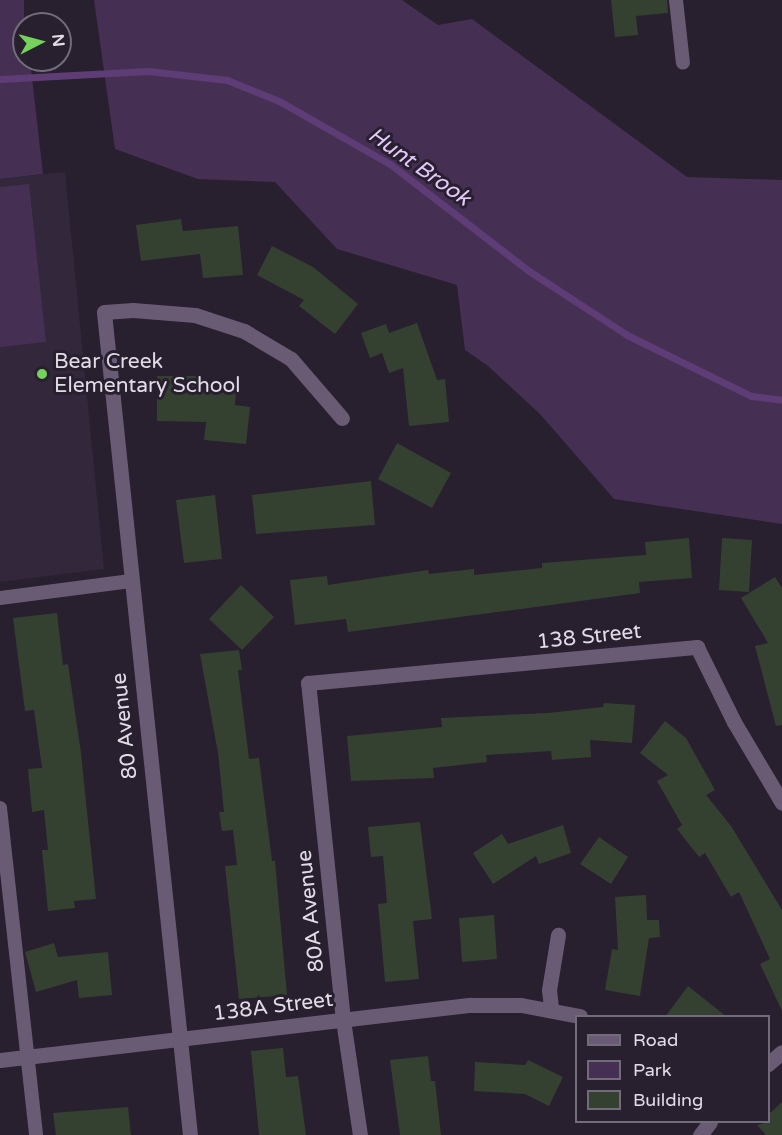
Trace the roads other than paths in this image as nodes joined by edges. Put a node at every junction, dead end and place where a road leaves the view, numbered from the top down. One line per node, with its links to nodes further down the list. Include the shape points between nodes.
1 (676, 0): 2 (lane)
2 (683, 63)
3 (342, 418): 4 (street, 80 Avenue, via 291,359 244,331 195,315 104,312)
4 (131, 581): 5 (lane); 13 (street, 80 Avenue)
5 (0, 598)
6 (308, 683): 7 (street, 138 Street, via 697,647); 12 (street, 80A Avenue)
7 (782, 803)
8 (0, 808): 15 (lane)
9 (558, 935): 10 (street, via 549,990)
10 (551, 1008): 11 (street, 138A Street); 12 (street, 138A Street, via 471,1005)
11 (575, 1015)
12 (343, 1020): 13 (street, 138A Street); 21 (street, 80A Avenue)
13 (178, 1040): 15 (street, 138A Street); 20 (street, 80 Avenue)
14 (782, 1052): 17 (street)
15 (28, 1057): 16 (street, 138A Street); 19 (lane)
16 (0, 1060)
17 (770, 1062)
18 (709, 1123): 22 (street)
19 (36, 1135)
20 (190, 1135)
21 (360, 1135)
22 (700, 1135)

